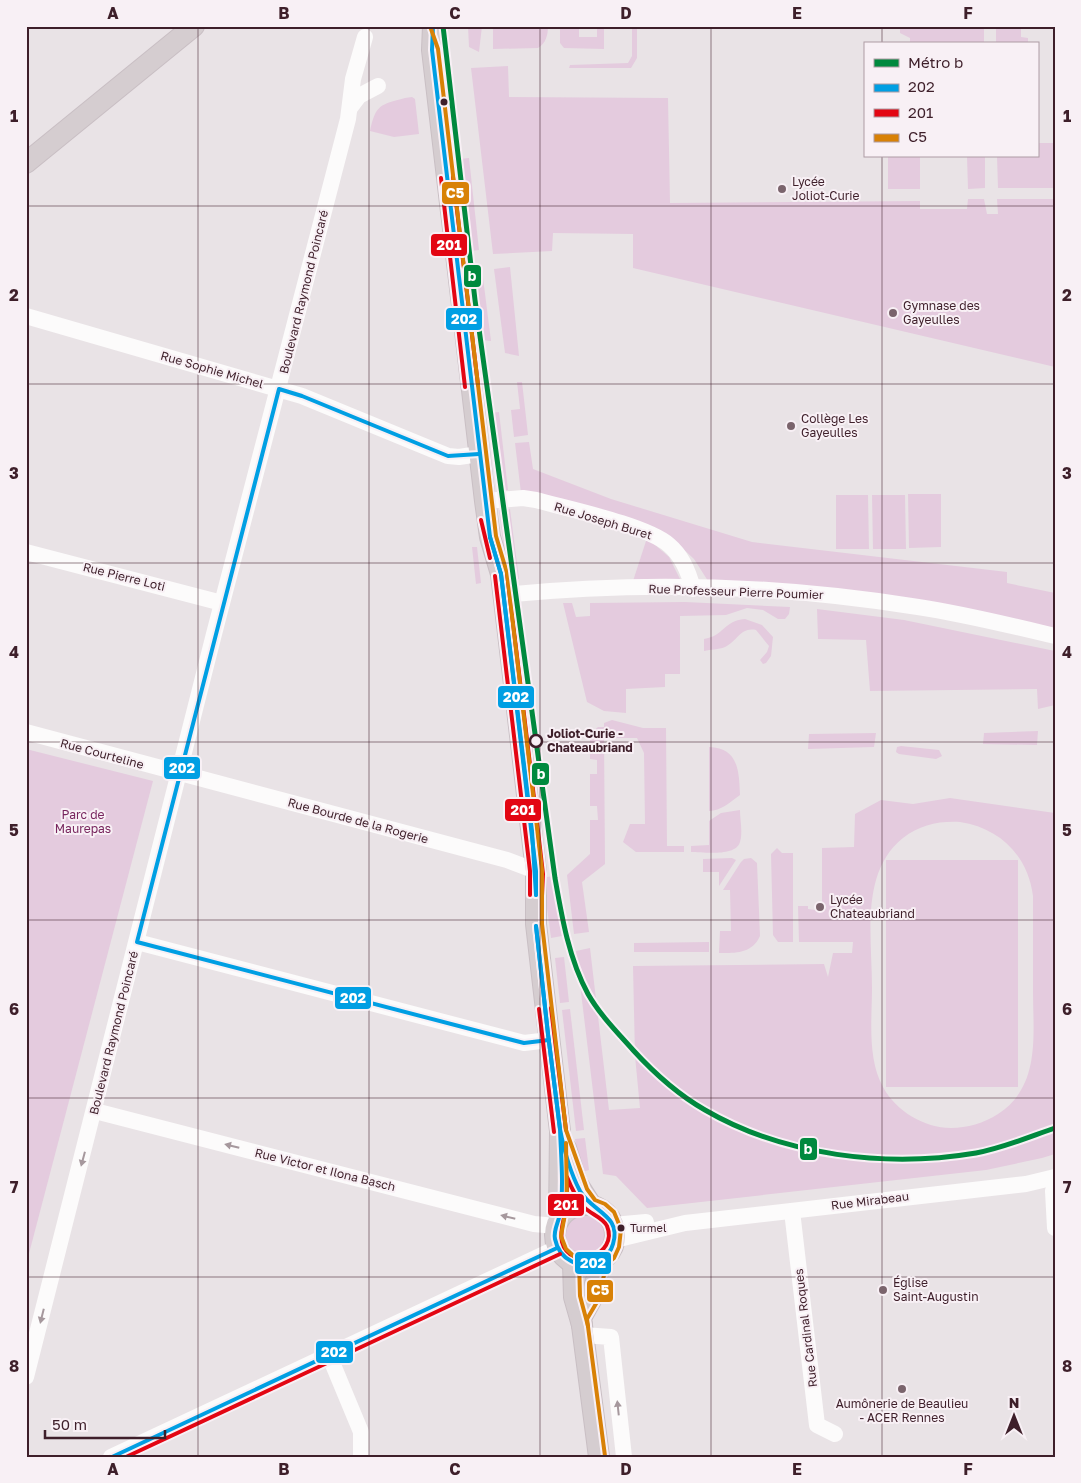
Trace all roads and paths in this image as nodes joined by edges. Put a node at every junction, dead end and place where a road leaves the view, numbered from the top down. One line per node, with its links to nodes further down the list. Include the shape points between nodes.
1 (194, 26): 8 (main road)
2 (424, 26): 5 (main road)
3 (433, 26): 5 (main road)
4 (365, 36): 7 (street, Boulevard Raymond Poincaré, via 353,80)
5 (432, 50): 11 (main road)
6 (378, 86): 7 (street, via 359,96)
7 (350, 108): 10 (street, Boulevard Raymond Poincaré)
8 (26, 163)
9 (26, 316): 10 (street, Rue Sophie Michel)
10 (279, 389): 11 (street, Rue Sophie Michel, via 448,456); 16 (street, Boulevard Raymond Poincaré)
11 (479, 454): 12 (main road)
12 (485, 501): 14 (street, Rue Joseph Buret, via 536,500 647,532 678,554); 15 (main road)
13 (26, 552): 16 (street, Rue Pierre Loti)
14 (693, 588): 15 (street, Rue Professeur Pierre Poumier); 17 (street, Rue Professeur Pierre Poumier, via 807,593 873,601 918,607)
15 (503, 595): 20 (main road)
16 (222, 603): 19 (street, Boulevard Raymond Poincaré)
17 (1055, 636)
18 (26, 732): 19 (street, Rue Courteline)
19 (179, 774): 20 (street, Rue Bourde de la Rogerie, via 507,860); 21 (street, Boulevard Raymond Poincaré)
20 (536, 871): 22 (main road, via 536,924)
21 (137, 942): 22 (street, via 524,1043); 23 (street, Boulevard Raymond Poincaré)
22 (548, 1040): 24 (main road)
23 (95, 1111): 29 (street, Rue Victor et Ilona Basch, one-way to 23, via 534,1224); 37 (street, Boulevard Raymond Poincaré, one-way to 37)
24 (560, 1131): 27 (main road, via 577,1183); 29 (main road)
25 (1055, 1177): 28 (street, Rue Mirabeau, via 1032,1183)
26 (1055, 1184): 30 (street)
27 (591, 1205): 29 (main road, via 575,1206); 31 (main road, via 603,1211)
28 (792, 1211): 31 (street, Rue Mirabeau, via 685,1223 661,1221); 38 (street, Rue Cardinal Roques, via 817,1425)
29 (558, 1222): 32 (main road, via 554,1237)
30 (1055, 1228)
31 (614, 1232): 33 (main road, via 611,1250)
32 (557, 1248): 34 (main road); 36 (street)
33 (601, 1260): 34 (main road, via 586,1265); 35 (main road)
34 (573, 1263): 35 (main road, via 574,1297)
35 (582, 1326): 41 (main road); 42 (street, one-way to 35, via 610,1337)
36 (329, 1355): 39 (street); 40 (street, via 362,1432)
37 (26, 1377)
38 (834, 1434)
39 (111, 1457)
40 (361, 1457)
41 (599, 1457)
42 (624, 1457)

